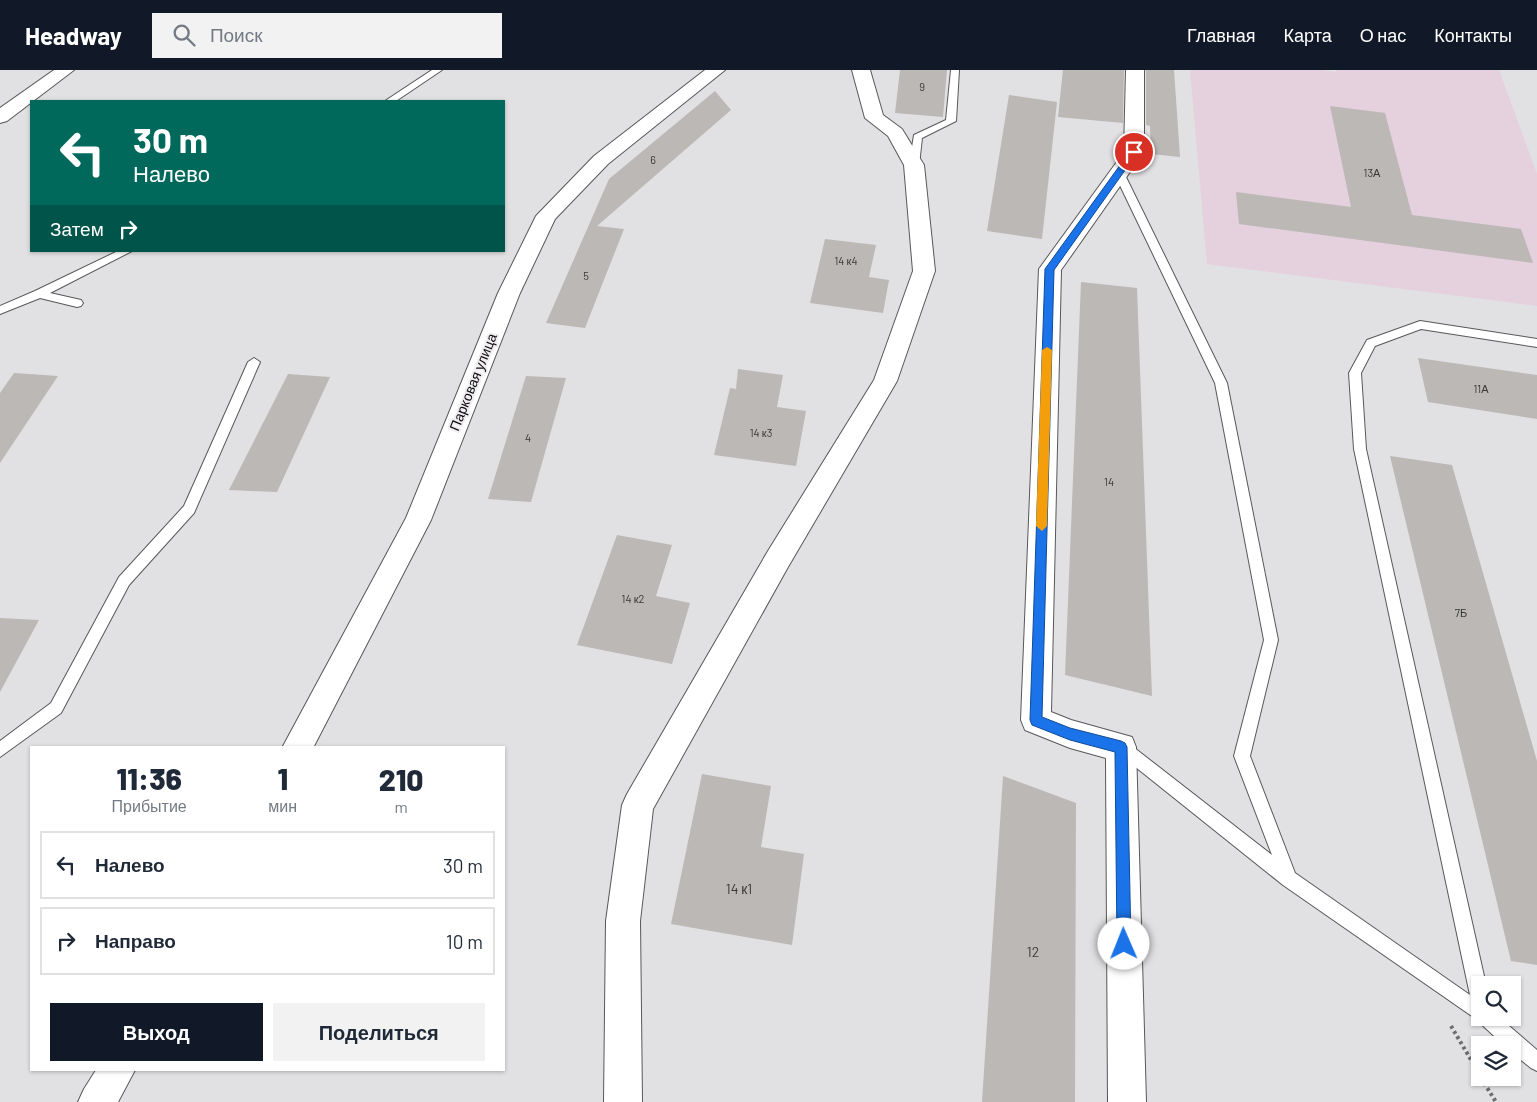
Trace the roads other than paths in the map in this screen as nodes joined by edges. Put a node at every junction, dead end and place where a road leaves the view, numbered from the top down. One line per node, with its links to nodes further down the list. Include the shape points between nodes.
1 (66, 70): 8 (street)
2 (438, 70): 7 (lane)
3 (716, 70): 17 (street, Парковая улица, via 601,160 546,216 509,293 418,520)
4 (861, 70): 9 (street, via 874,118 895,133)
5 (955, 70): 9 (lane, via 951,121 917,137)
6 (1135, 70): 10 (street, via 1134,152)
7 (392, 100)
8 (0, 117)
9 (914, 165): 27 (street, via 924,271 885,381 778,559 638,805 623,921)
10 (1119, 173): 18 (street, via 1050,269 1036,720 1070,734); 20 (lane, via 1221,383 1270,640 1242,756)
11 (125, 252): 12 (lane)
12 (39, 294): 13 (lane); 14 (lane)
13 (77, 303)
14 (0, 310)
15 (1537, 343): 21 (lane, via 1420,326 1371,343 1355,373 1360,449)
16 (254, 362): 19 (lane, via 189,508 124,581 56,708)
17 (298, 746)
18 (1121, 747): 20 (lane); 28 (street)
19 (0, 750)
20 (1289, 879): 22 (lane)
21 (1475, 976)
22 (1471, 1006)
23 (1496, 1026): 24 (lane)
24 (1537, 1062)
25 (116, 1071): 26 (street)
26 (97, 1102)
27 (623, 1102)
28 (1127, 1102)

